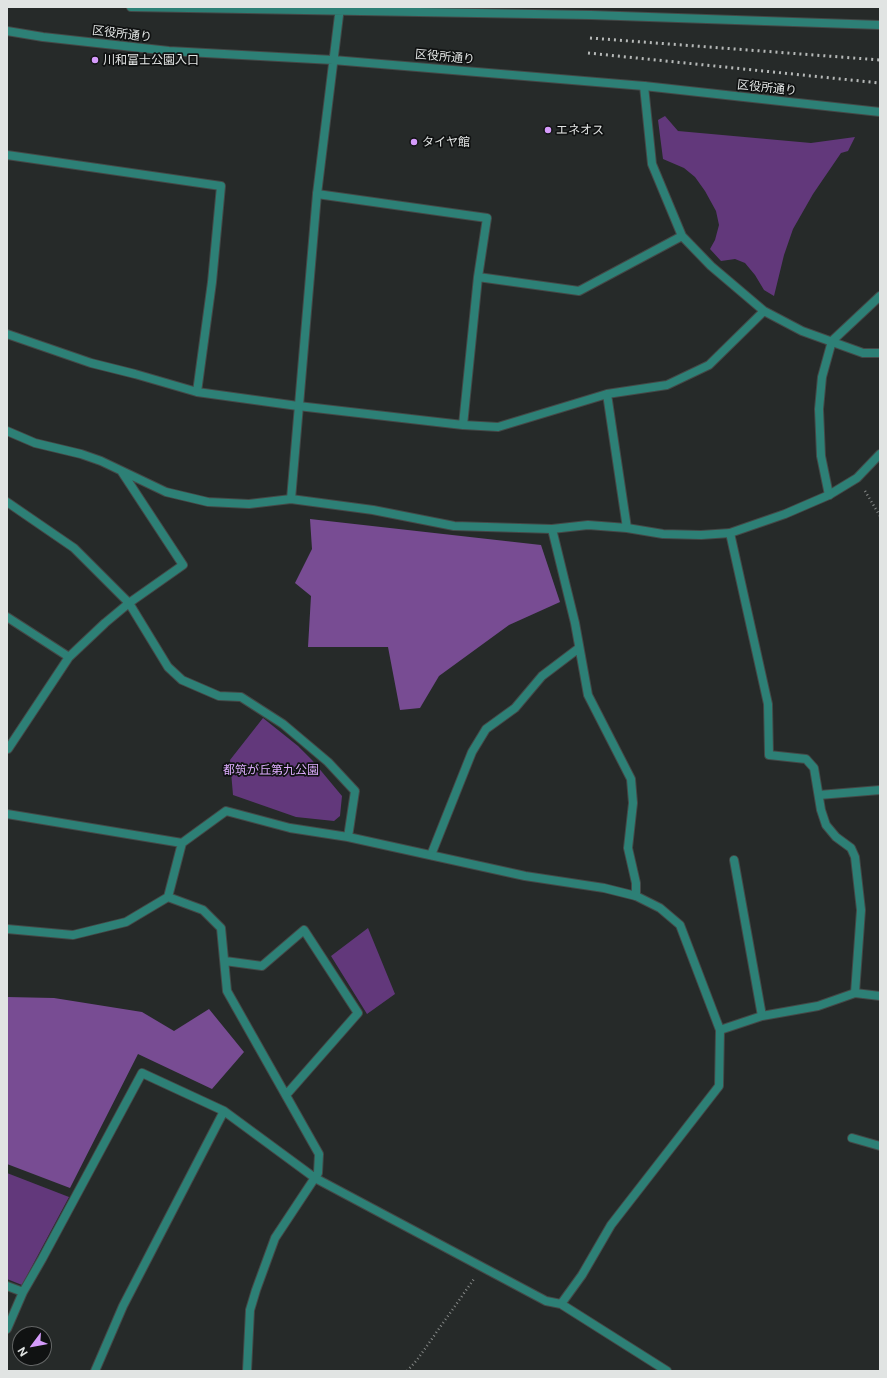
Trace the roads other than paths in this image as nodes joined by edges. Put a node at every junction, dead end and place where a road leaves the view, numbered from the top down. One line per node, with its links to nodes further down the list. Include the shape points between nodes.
1 (131, 7): 2 (street)
2 (340, 9): 3 (street); 5 (street)
3 (880, 25)
4 (7, 31): 5 (street, 区役所通り, via 169,51)
5 (333, 60): 6 (street, 区役所通り); 9 (street)
6 (644, 86): 7 (street, 区役所通り); 10 (street, via 652,164)
7 (880, 112)
8 (7, 155): 17 (street, via 221,186 212,282)
9 (317, 194): 11 (street, via 488,218); 19 (street)
10 (682, 236): 11 (street, via 580,291); 13 (street, via 711,266)
11 (478, 277): 20 (street)
12 (880, 296): 15 (street)
13 (764, 311): 15 (street, via 802,331); 18 (street, via 709,365 667,385)
14 (7, 334): 17 (street, via 91,363)
15 (832, 341): 16 (street, via 863,353); 24 (street, via 822,377 819,409 821,456)
16 (880, 353)
17 (197, 392): 19 (street)
18 (607, 394): 20 (street, via 498,427); 27 (street)
19 (298, 406): 20 (street); 25 (street)
20 (463, 425)
21 (7, 431): 23 (street, via 35,443 81,454)
22 (880, 454): 24 (street, via 857,478)
23 (122, 471): 25 (street, via 166,492 208,502 249,504); 30 (street, via 183,565)
24 (829, 495): 29 (street)
25 (291, 499): 28 (street, via 373,510 454,526)
26 (7, 502): 30 (street, via 74,548)
27 (627, 528): 28 (street, via 588,525); 29 (street, via 663,534)
28 (552, 529): 32 (street)
29 (730, 533): 36 (street, via 768,704 769,755 806,759 814,768)
30 (129, 604): 33 (street); 38 (street, via 168,667 182,680 219,696 242,697 283,724 328,762 355,791)
31 (7, 617): 33 (street)
32 (579, 648): 40 (street, via 542,676 516,708 486,729 472,752); 42 (street, via 588,695 631,779 633,803 628,848 636,883)
33 (69, 657): 34 (street)
34 (7, 749)
35 (880, 790): 36 (street)
36 (819, 795): 46 (street, via 826,825 850,848 855,857 861,910)
37 (7, 814): 39 (street)
38 (348, 837): 39 (street, via 290,828 226,811); 40 (street)
39 (182, 843): 43 (street)
40 (431, 854): 42 (street, via 525,876 604,888)
41 (734, 860): 48 (street)
42 (636, 896): 49 (street, via 660,908 680,925)
43 (168, 897): 44 (street, via 126,922 73,935); 45 (street, via 203,910 221,928)
44 (7, 929)
45 (225, 961): 50 (street, via 227,991); 50 (street, via 262,966 304,930 358,1013)
46 (855, 993): 47 (street); 48 (street, via 818,1006)
47 (880, 996)
48 (762, 1016): 49 (street)
49 (720, 1030): 57 (street, via 719,1086 611,1225 582,1275)
50 (286, 1095): 54 (street, via 319,1154)
51 (224, 1111): 54 (street); 56 (street, via 142,1073); 59 (street, via 122,1306)
52 (852, 1138): 53 (street)
53 (880, 1146)
54 (316, 1178): 57 (street, via 546,1301); 60 (street, via 275,1238 256,1290 250,1310)
55 (7, 1286): 56 (street)
56 (23, 1292): 58 (street)
57 (561, 1304): 61 (street)
58 (7, 1329)
59 (95, 1371)
60 (247, 1371)
61 (667, 1371)

